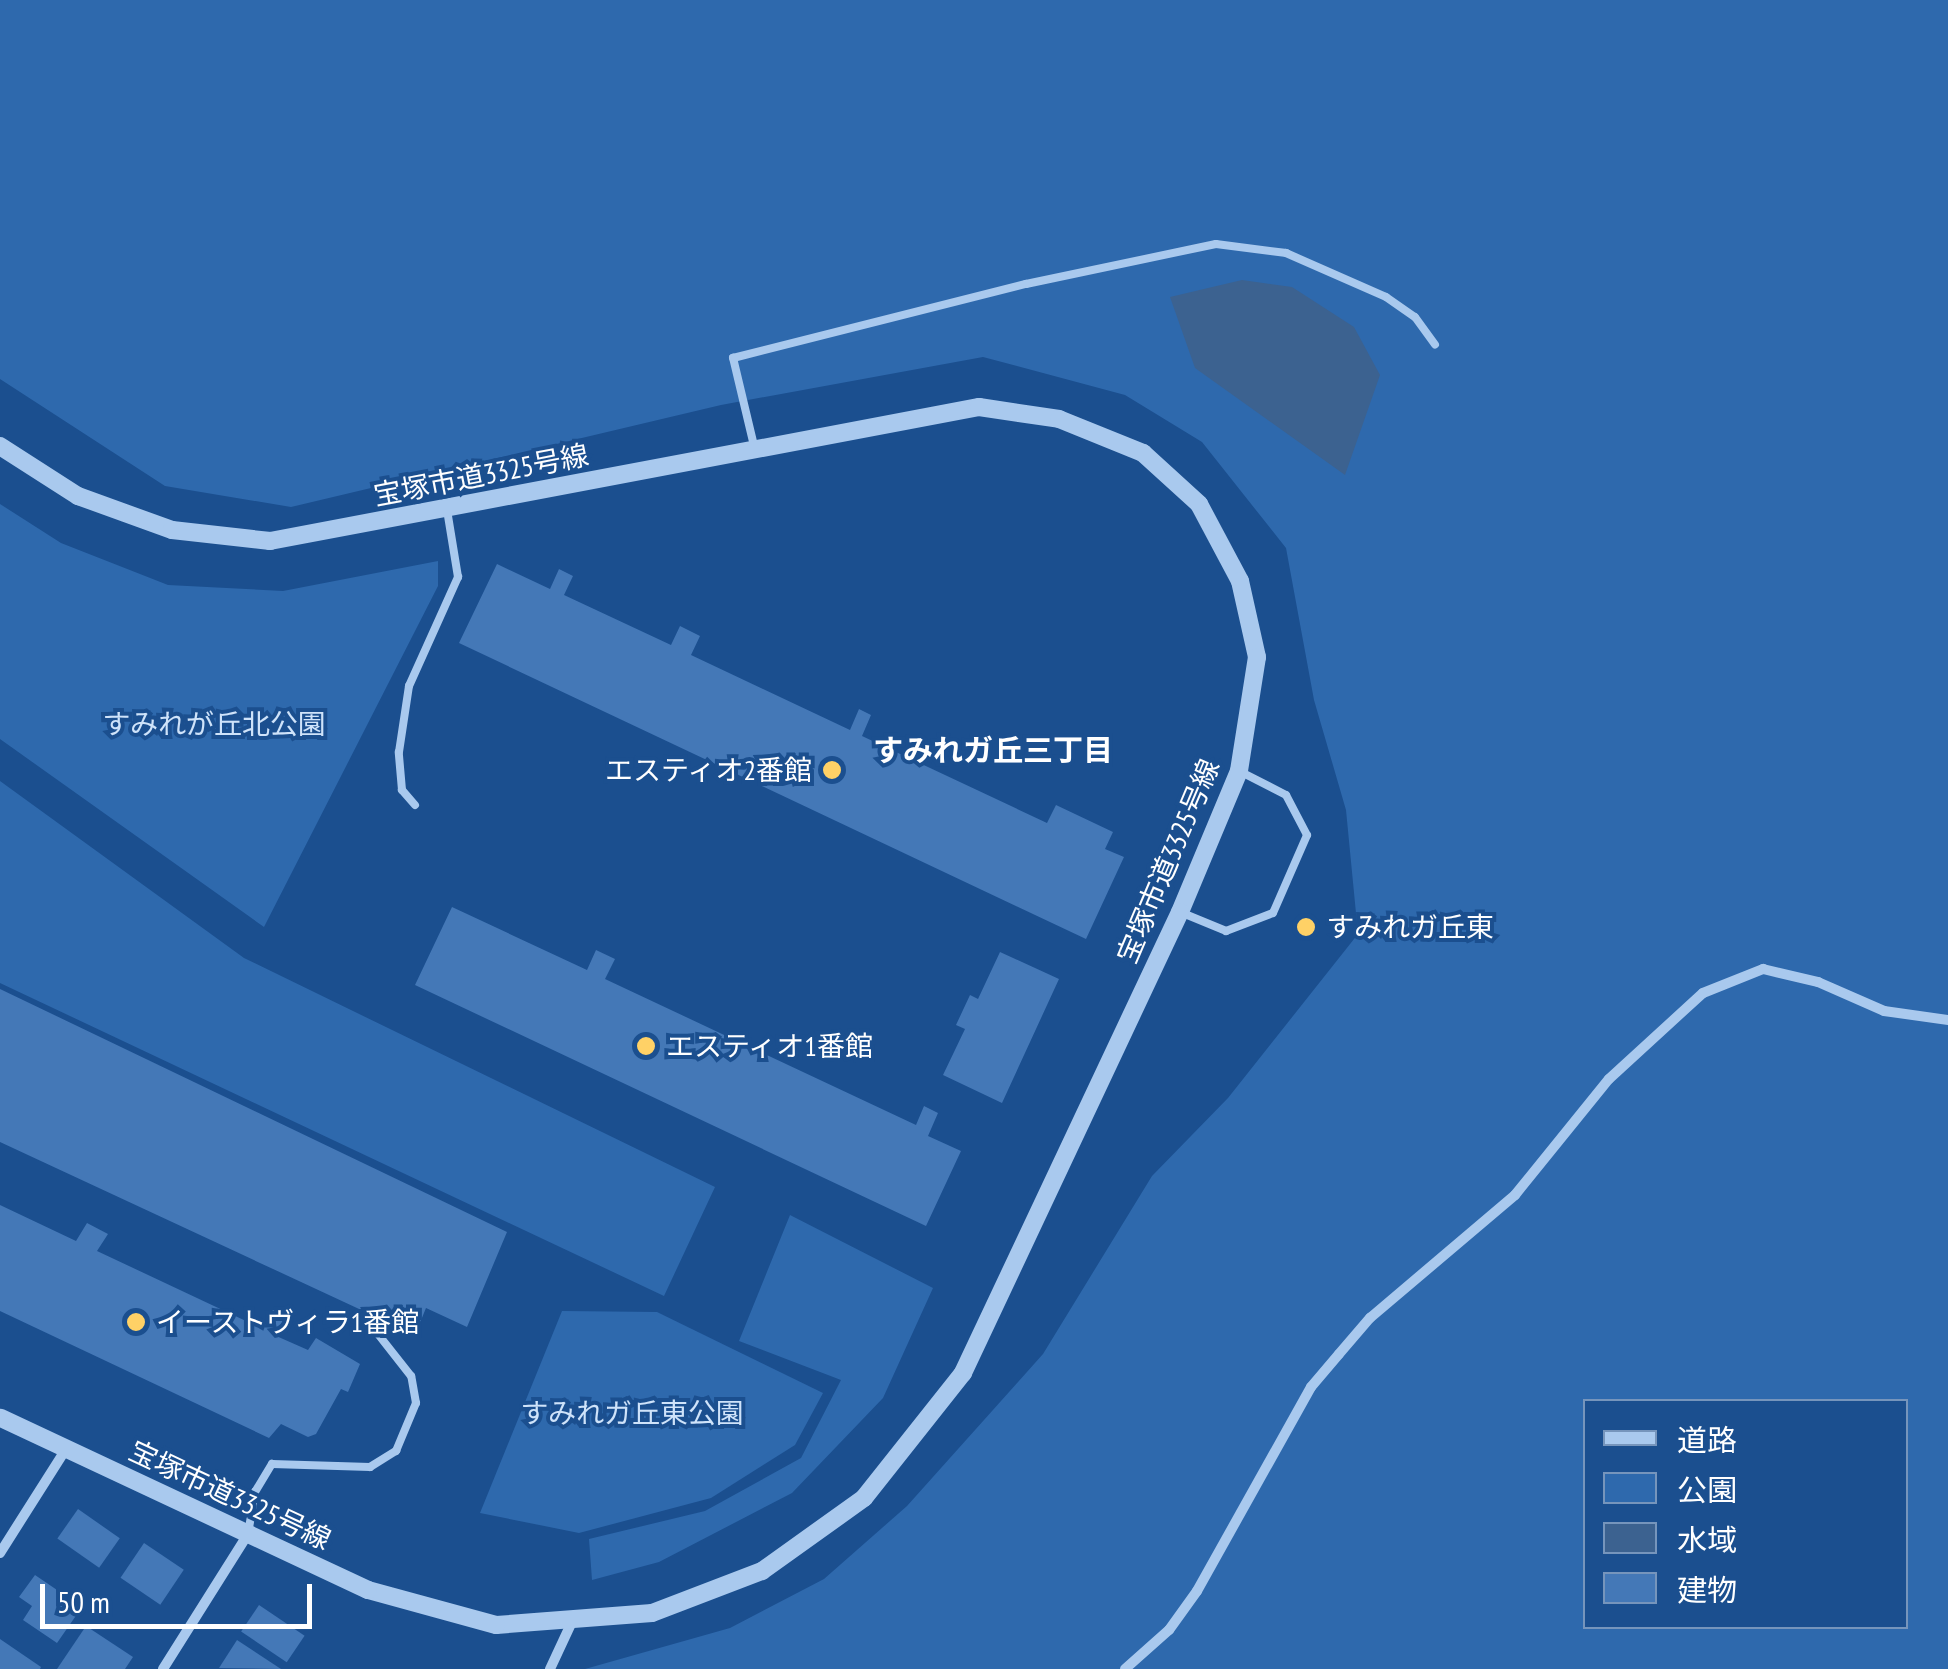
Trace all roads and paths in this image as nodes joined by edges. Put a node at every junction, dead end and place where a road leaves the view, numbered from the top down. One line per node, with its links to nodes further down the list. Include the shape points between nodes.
1 (1435, 345): 3 (lane, via 1415,317 1386,297 1286,252 1216,244 733,358)
2 (0, 446): 4 (street, 宝塚市道3325号線, via 78,496 172,530 270,541)
3 (755, 450): 4 (street, 宝塚市道3325号線); 5 (street, 宝塚市道3325号線, via 979,407 1059,419 1143,453 1199,504 1240,581 1257,657)
4 (447, 510): 6 (lane, via 458,577 409,686 398,752 402,790)
5 (1239, 771): 7 (street, 宝塚市道3325号線); 7 (lane, via 1286,795 1307,835 1273,913 1226,931)
6 (415, 805)
7 (1180, 912): 14 (street, 宝塚市道3325号線, via 963,1373 915,1439 864,1498 762,1571 652,1613)
8 (1948, 1020): 17 (street, via 1884,1011 1818,982 1764,968 1736,974 1692,1002 1608,1080 1514,1195 1370,1318 1339,1354 1311,1387 1197,1591 1170,1630)
9 (378, 1334): 12 (lane, via 411,1376 416,1403 396,1450 370,1467 272,1464 255,1492)
10 (0, 1418): 11 (street, 宝塚市道3325号線)
11 (66, 1449): 12 (street, 宝塚市道3325号線); 13 (street)
12 (248, 1534): 14 (street, 宝塚市道3325号線, via 368,1590 434,1611 496,1625); 15 (street)
13 (0, 1554)
14 (572, 1624): 16 (street)
15 (163, 1669)
16 (550, 1669)
17 (1125, 1669)

